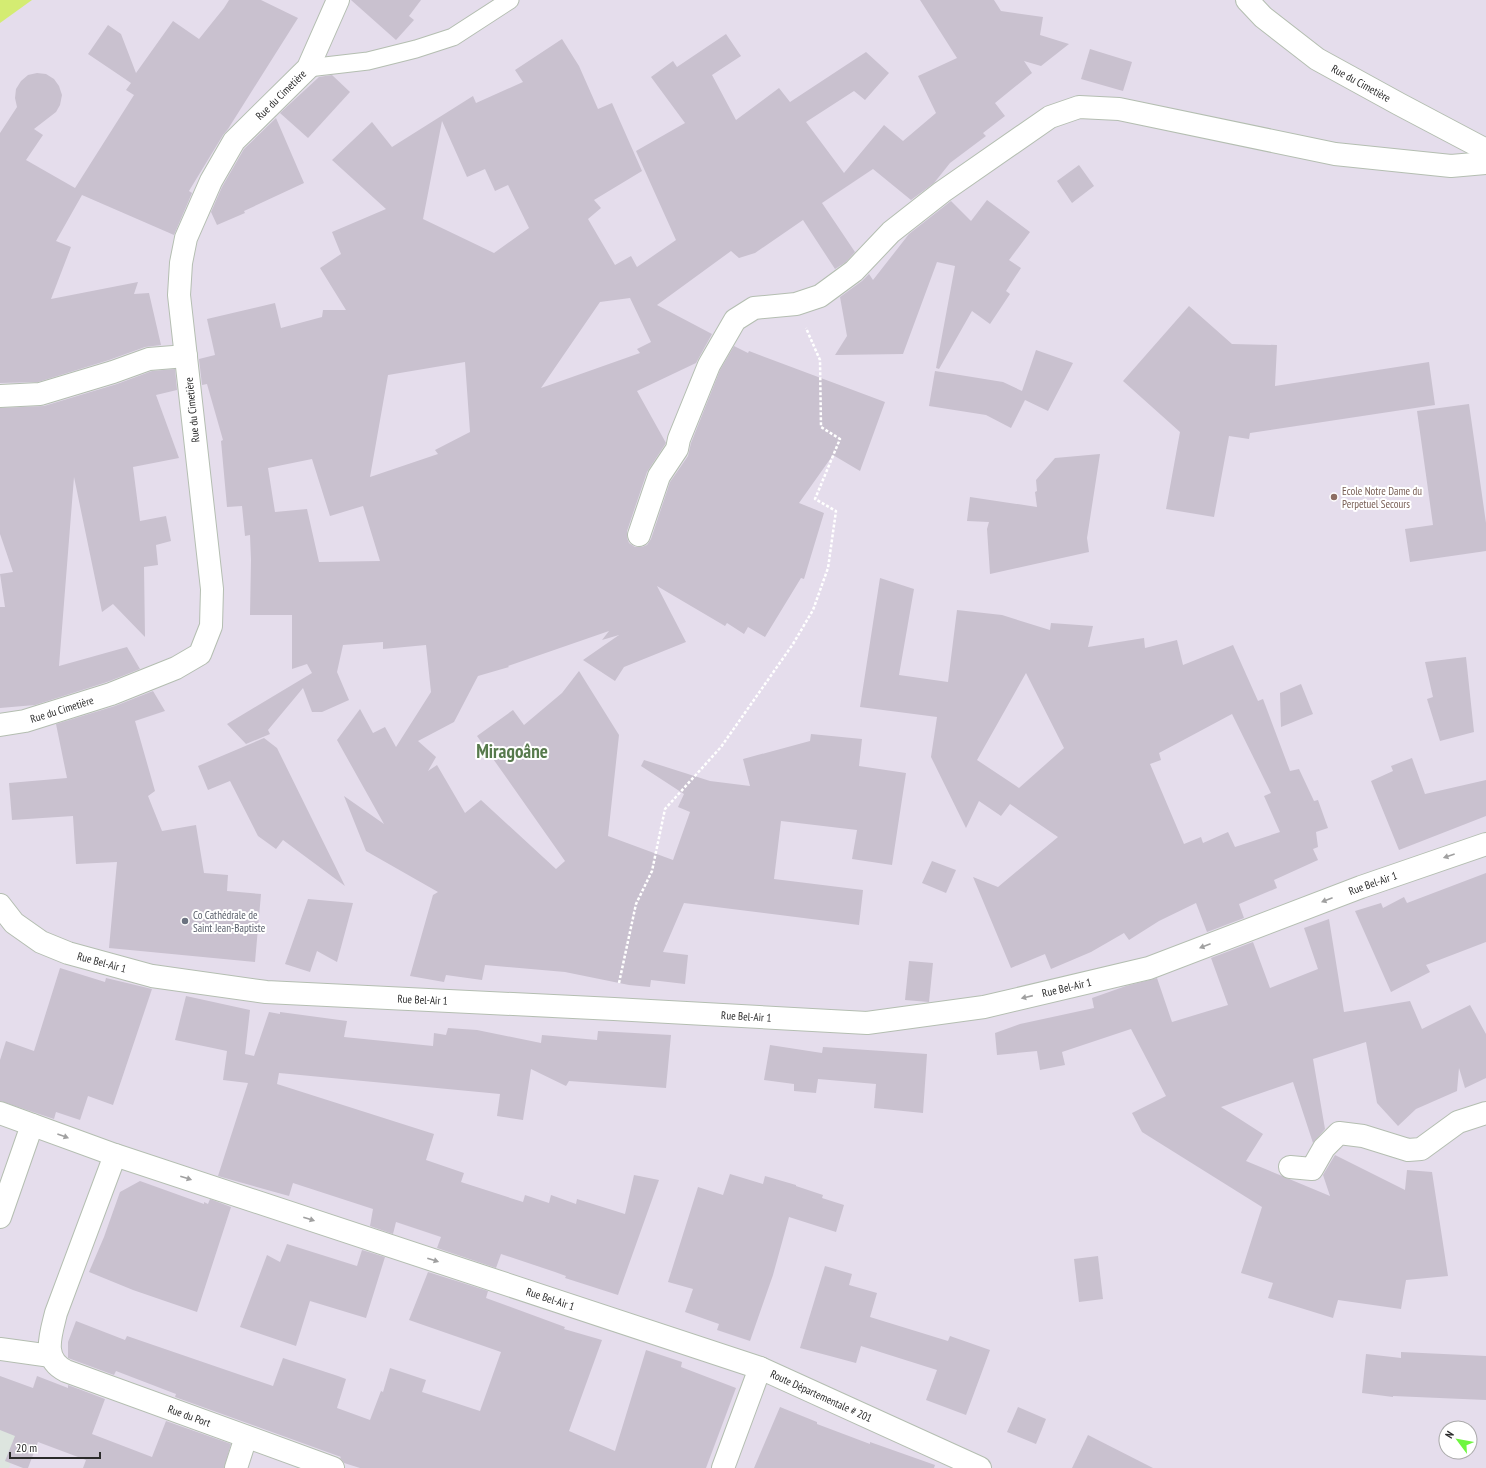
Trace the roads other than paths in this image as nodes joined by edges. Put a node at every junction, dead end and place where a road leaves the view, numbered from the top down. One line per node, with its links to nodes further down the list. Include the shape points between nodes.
1 (338, 0): 4 (street, Rue du Cimetière)
2 (510, 0): 4 (lane, via 453,37 368,61)
3 (1247, 0): 5 (street, Rue du Cimetière, via 1263,17 1317,58)
4 (308, 68): 7 (street, Rue du Cimetière, via 234,141 198,208 186,238 181,263 180,295)
5 (1486, 150)
6 (1486, 163): 9 (street, via 1451,166 1335,154 1119,109 1079,107 1050,117 942,192 891,232 854,271 820,296 796,304 754,308 735,320 709,365 677,449 659,476)
7 (186, 356): 8 (street, via 149,360 40,394); 10 (street, Rue du Cimetière, via 212,589 211,626 200,654 176,668 111,694 25,721)
8 (0, 396)
9 (639, 535)
10 (0, 725)
11 (1486, 844): 12 (street, Rue Bel-Air 1, one-way to 12, via 1361,887 1149,968 984,1007 867,1023 266,992 152,976 68,953 41,942 14,923)
12 (0, 905)
13 (0, 1113): 15 (street, Rue Bel-Air 1)
14 (1486, 1113): 17 (street, via 1458,1122 1421,1149 1408,1150 1363,1136 1339,1133 1324,1148 1312,1169)
15 (32, 1125): 16 (street, Rue Bel-Air 1, one-way to 16); 18 (street)
16 (115, 1155): 20 (street, via 56,1314 50,1337); 21 (street, Rue Bel-Air 1, one-way to 21)
17 (1290, 1167)
18 (0, 1217)
19 (0, 1349): 20 (street)
20 (51, 1356): 22 (street, Rue du Port, via 56,1364 66,1371)
21 (760, 1368): 25 (street, Route Départementale # 201); 26 (street, Route Départementale # 201)
22 (246, 1437): 23 (street); 24 (street, Rue du Port)
23 (236, 1468)
24 (333, 1468)
25 (723, 1468)
26 (980, 1468)

